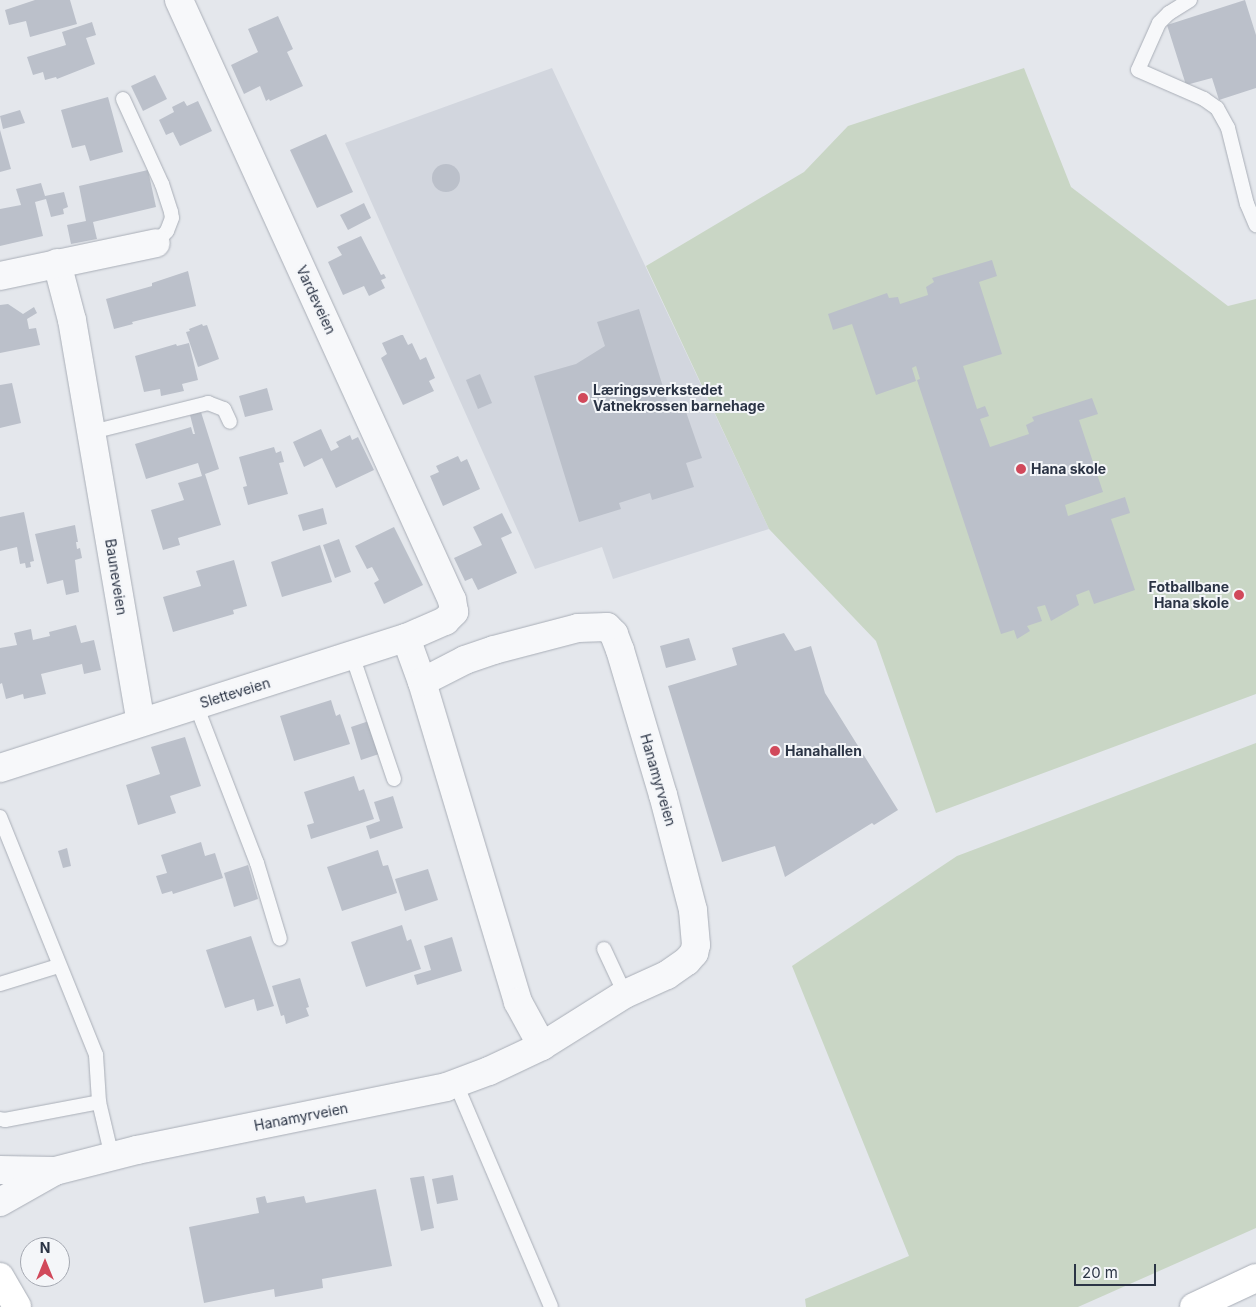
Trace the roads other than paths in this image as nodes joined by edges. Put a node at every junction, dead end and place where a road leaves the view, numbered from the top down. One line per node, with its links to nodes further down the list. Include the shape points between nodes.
1 (179, 0): 10 (street, Vardeveien)
2 (1190, 0): 4 (lane, via 1169,12 1159,23 1138,70 1204,99 1216,108 1228,128 1247,204)
3 (123, 99): 5 (lane, via 162,184 171,212 167,231)
4 (1256, 225)
5 (156, 243): 6 (street)
6 (57, 263): 7 (street); 9 (street, Bauneveien, via 72,320)
7 (0, 276)
8 (230, 422): 9 (lane, via 224,408 208,402)
9 (92, 432): 15 (street, Bauneveien)
10 (452, 600): 11 (street, Sletteveien, via 454,612 445,621)
11 (406, 638): 12 (street, Sletteveien); 13 (street)
12 (352, 655): 14 (street, Sletteveien); 17 (lane)
13 (422, 682): 23 (street, Hanamyrveien, via 465,660 560,633 594,626 607,627 614,634 664,795 696,926 694,953 687,961 667,975); 24 (street, via 518,1002)
14 (196, 705): 15 (street, Sletteveien); 19 (lane, via 257,863)
15 (141, 722): 16 (street, Sletteveien)
16 (0, 768)
17 (394, 779)
18 (0, 817): 21 (lane)
19 (280, 939)
20 (604, 949): 23 (lane)
21 (58, 966): 22 (lane); 26 (lane, via 96,1055)
22 (0, 984)
23 (625, 994): 24 (street, Hanamyrveien)
24 (542, 1046): 25 (street, Hanamyrveien)
25 (456, 1084): 28 (street, Hanamyrveien); 35 (lane)
26 (98, 1102): 27 (lane); 28 (lane)
27 (0, 1119)
28 (112, 1157): 30 (street, Hanamyrveien)
29 (0, 1170): 30 (street, Hanamyrveien)
30 (55, 1171): 31 (street, Hanamyrveien)
31 (0, 1202)
32 (0, 1277): 34 (main road)
33 (1256, 1278): 36 (main road)
34 (17, 1307)
35 (551, 1307)
36 (1194, 1307)

